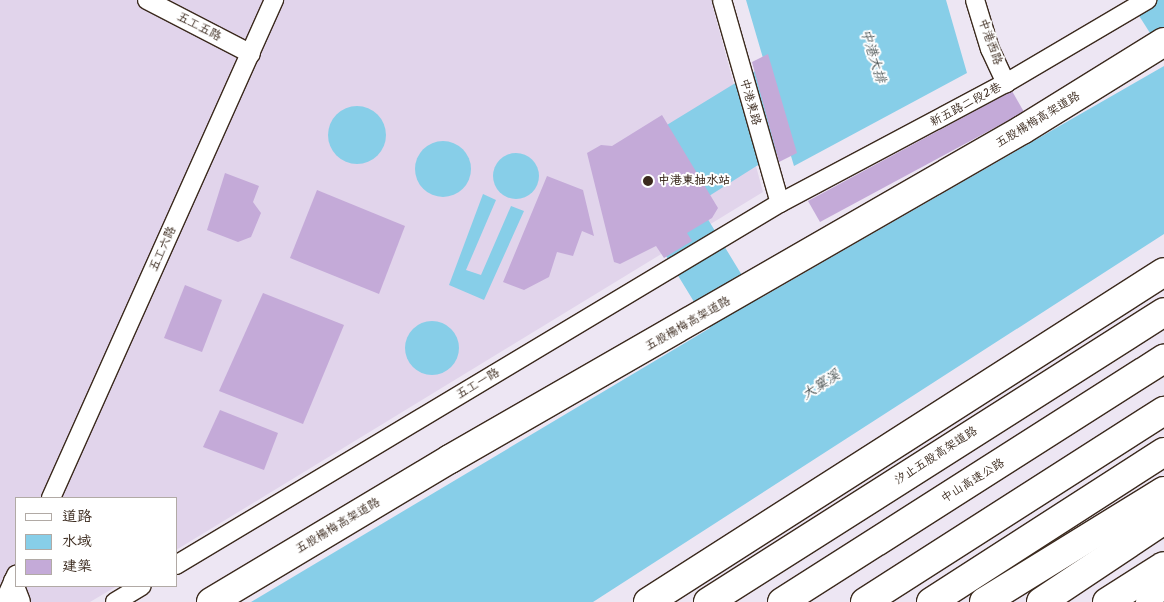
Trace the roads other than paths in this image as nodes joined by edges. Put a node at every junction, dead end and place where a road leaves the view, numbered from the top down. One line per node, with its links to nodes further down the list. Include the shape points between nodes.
1 (146, 0): 7 (street, 五工五路)
2 (274, 0): 7 (street, 五工六路)
3 (722, 0): 9 (street, 中港東路)
4 (976, 0): 8 (street, 中港西路, via 990,49)
5 (1147, 0): 8 (street, 新五路二段2巷)
6 (1164, 42): 29 (highway, 五股楊梅高架道路, via 1022,130 450,459)
7 (251, 54): 18 (street, 五工六路)
8 (1006, 83): 9 (street, 新五路二段2巷)
9 (780, 203): 20 (street, 五工一路)
10 (1164, 272): 30 (highway)
11 (1164, 287): 14 (highway, via 1074,344)
12 (1164, 312): 14 (highway, 汐止五股高架道路)
13 (1164, 359): 32 (highway, 中山高速公路)
14 (1026, 399): 31 (highway, 汐止五股高架道路)
15 (1164, 411): 33 (highway)
16 (1164, 452): 34 (highway)
17 (1164, 491): 35 (highway)
18 (51, 497)
19 (1164, 520): 36 (highway)
20 (178, 564)
21 (1164, 566): 37 (highway)
22 (15, 578): 26 (street)
23 (18, 587): 27 (street)
24 (140, 587): 28 (street)
25 (1164, 591): 38 (street)
26 (4, 602)
27 (22, 602)
28 (115, 602)
29 (210, 602)
30 (648, 602)
31 (708, 602)
32 (782, 602)
33 (865, 602)
34 (932, 602)
35 (984, 602)
36 (1041, 602)
37 (1107, 602)
38 (1145, 602)

